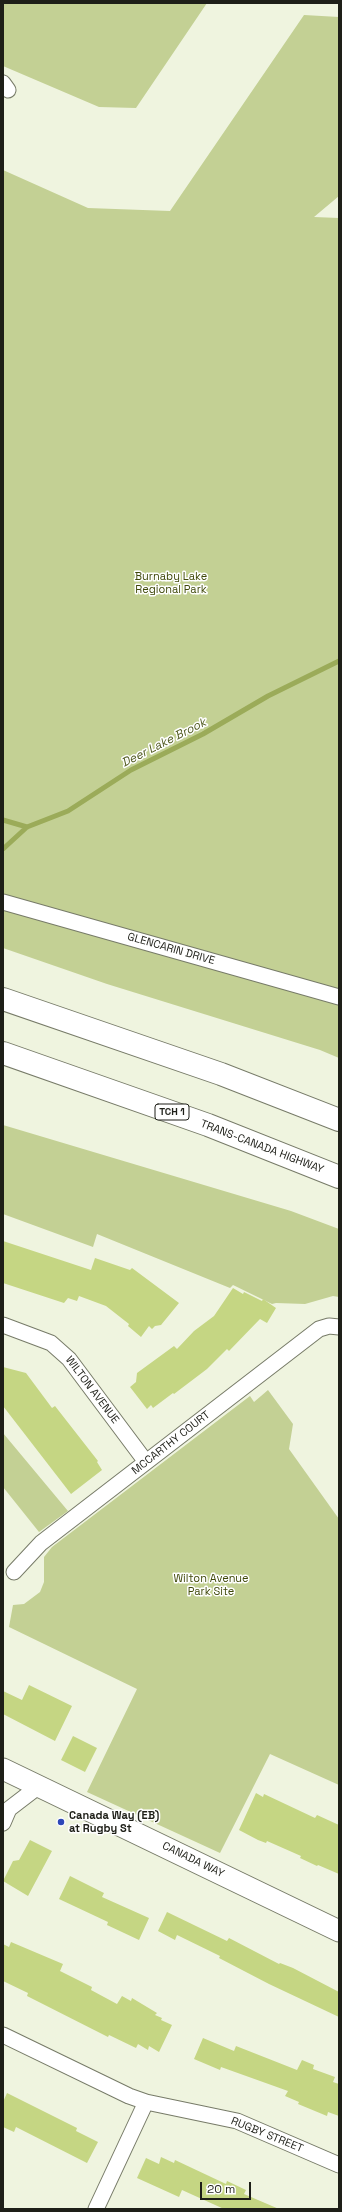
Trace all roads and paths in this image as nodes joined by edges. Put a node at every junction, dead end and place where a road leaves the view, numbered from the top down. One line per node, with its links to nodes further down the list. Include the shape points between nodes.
1 (3, 902): 2 (street, GLENCARIN DRIVE)
2 (339, 997)
3 (3, 998): 5 (highway, via 222,1074)
4 (3, 1053): 6 (highway, TRANS-CANADA HIGHWAY / TCH 1, via 201,1123)
5 (339, 1120)
6 (339, 1177)
7 (3, 1325): 9 (street, WILTON AVENUE, via 52,1343 69,1359)
8 (338, 1327): 9 (street, MCCARTHY COURT, via 319,1329)
9 (146, 1462): 10 (street, MCCARTHY COURT, via 41,1542)
10 (14, 1572)
11 (3, 1769): 12 (main road, CANADA WAY)
12 (39, 1786): 13 (street, via 9,1809); 14 (main road, CANADA WAY)
13 (3, 1823)
14 (339, 1931)
15 (3, 2035): 16 (street, RUGBY STREET)
16 (146, 2102): 17 (street, RUGBY STREET, via 236,2121); 18 (street)
17 (339, 2165)
18 (96, 2209)

